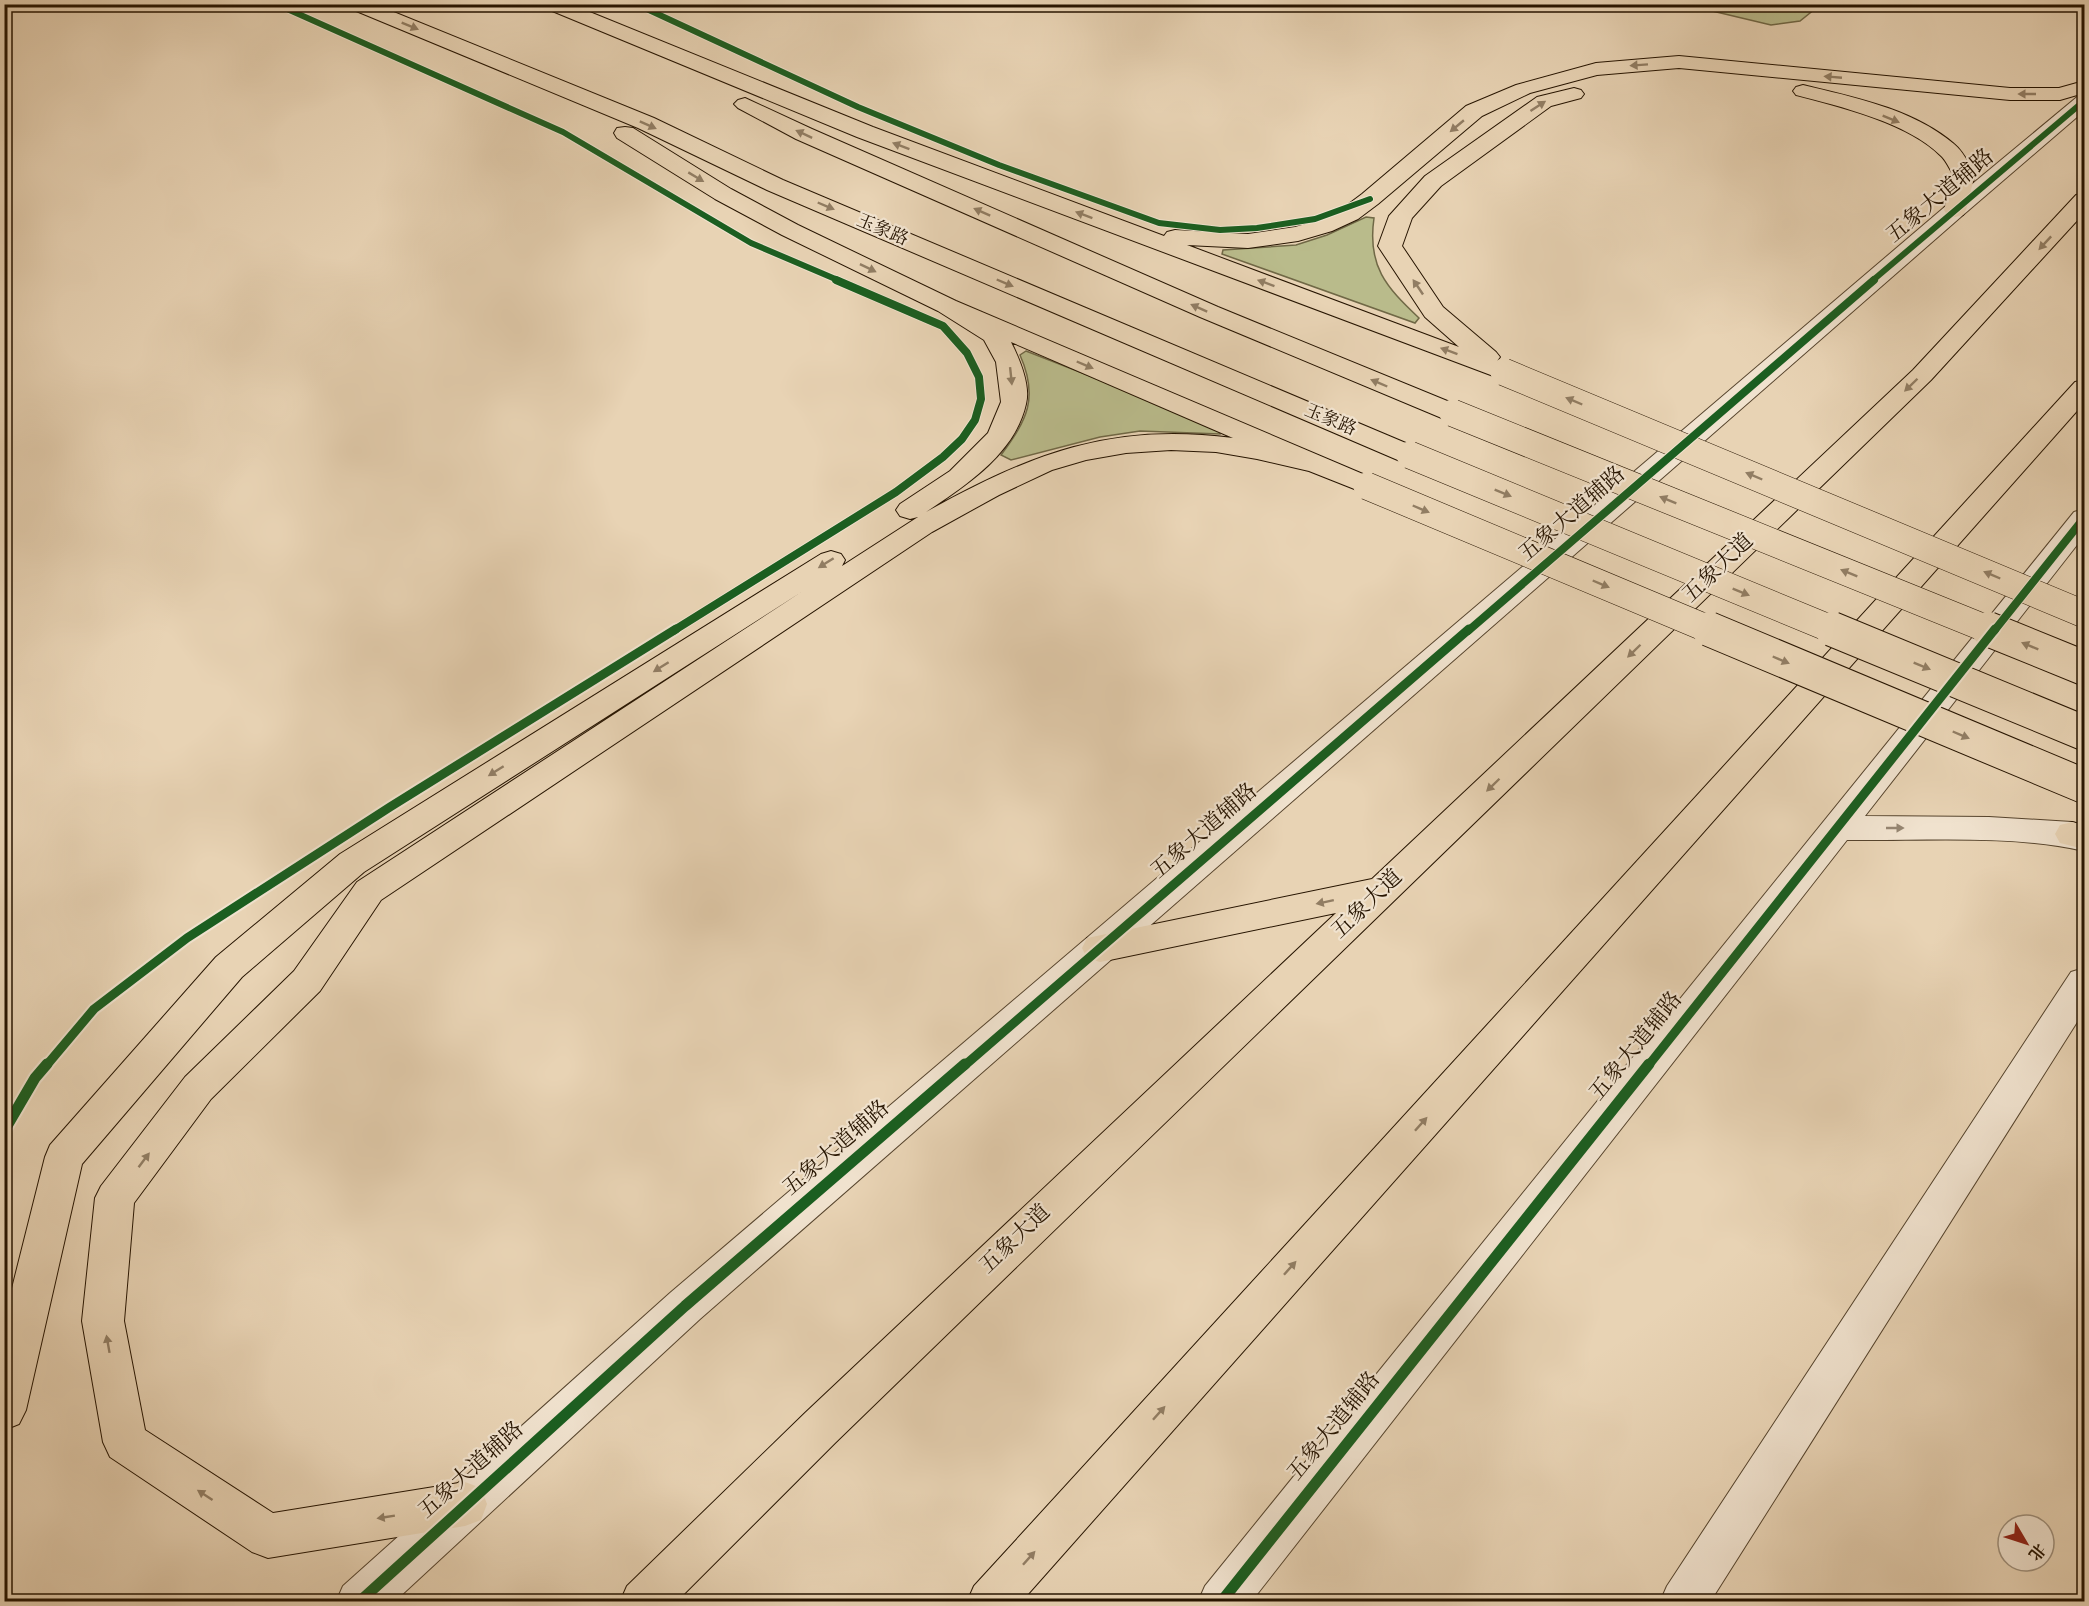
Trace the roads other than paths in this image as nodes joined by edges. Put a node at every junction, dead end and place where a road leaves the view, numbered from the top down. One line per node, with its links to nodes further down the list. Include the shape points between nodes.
1 (356, 4): 3 (main road, 玉象路, one-way to 3)
2 (551, 4): 8 (main road, one-way to 2, via 865,132); 15 (main road, one-way to 2, bridge, via 1209,312 804,134)
3 (481, 55): 9 (main road, one-way to 9, via 626,134 723,194); 16 (main road, 玉象路, one-way to 16, bridge, via 646,123 775,185 1410,455)
4 (2085, 87): 8 (main road, one-way to 8, via 2060,94 2010,94 1679,62 1596,69 1523,89 1474,111 1370,199 1324,226 1248,241)
5 (2085, 101): 7 (street, 五象大道辅路)
6 (2085, 200): 20 (main road, 五象大道, one-way to 20, via 1922,375)
7 (1955, 210): 10 (main road, one-way to 7, via 1434,312 1390,246 1401,216 1432,181 1544,101 1611,84 1680,78 1791,88 1851,103 1907,125 1947,149 1964,174); 21 (street, 五象大道辅路)
8 (1128, 232): 10 (main road, one-way to 8)
9 (947, 306): 12 (main road, one-way to 12); 23 (main road, one-way to 23, via 994,335 1009,362 1014,402 999,436 960,477 352,863 229,967 64,1157)
10 (1504, 372): 14 (main road, one-way to 10, bridge)
11 (2085, 388): 27 (main road, one-way to 11)
12 (1318, 465): 17 (main road, one-way to 17, bridge); 24 (main road, one-way to 12, via 268,1536 125,1442 103,1321 115,1198 198,1088 308,981 369,891 922,526 1006,480 1062,458 1112,448 1175,442 1238,447)
13 (2085, 518): 18 (street, 五象大道辅路)
14 (2085, 614)
15 (2085, 668)
16 (2085, 733)
17 (2085, 786)
18 (1836, 828): 19 (street, one-way to 19, via 1977,829); 28 (street, 五象大道辅路)
19 (2080, 836)
20 (1383, 890): 21 (main road, one-way to 21); 26 (main road, 五象大道)
21 (1100, 948): 24 (street, 五象大道辅路, via 685,1306)
22 (2085, 982): 29 (street)
23 (4, 1410)
24 (465, 1504): 25 (street, 五象大道辅路)
25 (359, 1602)
26 (643, 1602)
27 (990, 1602)
28 (1221, 1602)
29 (1683, 1602)

